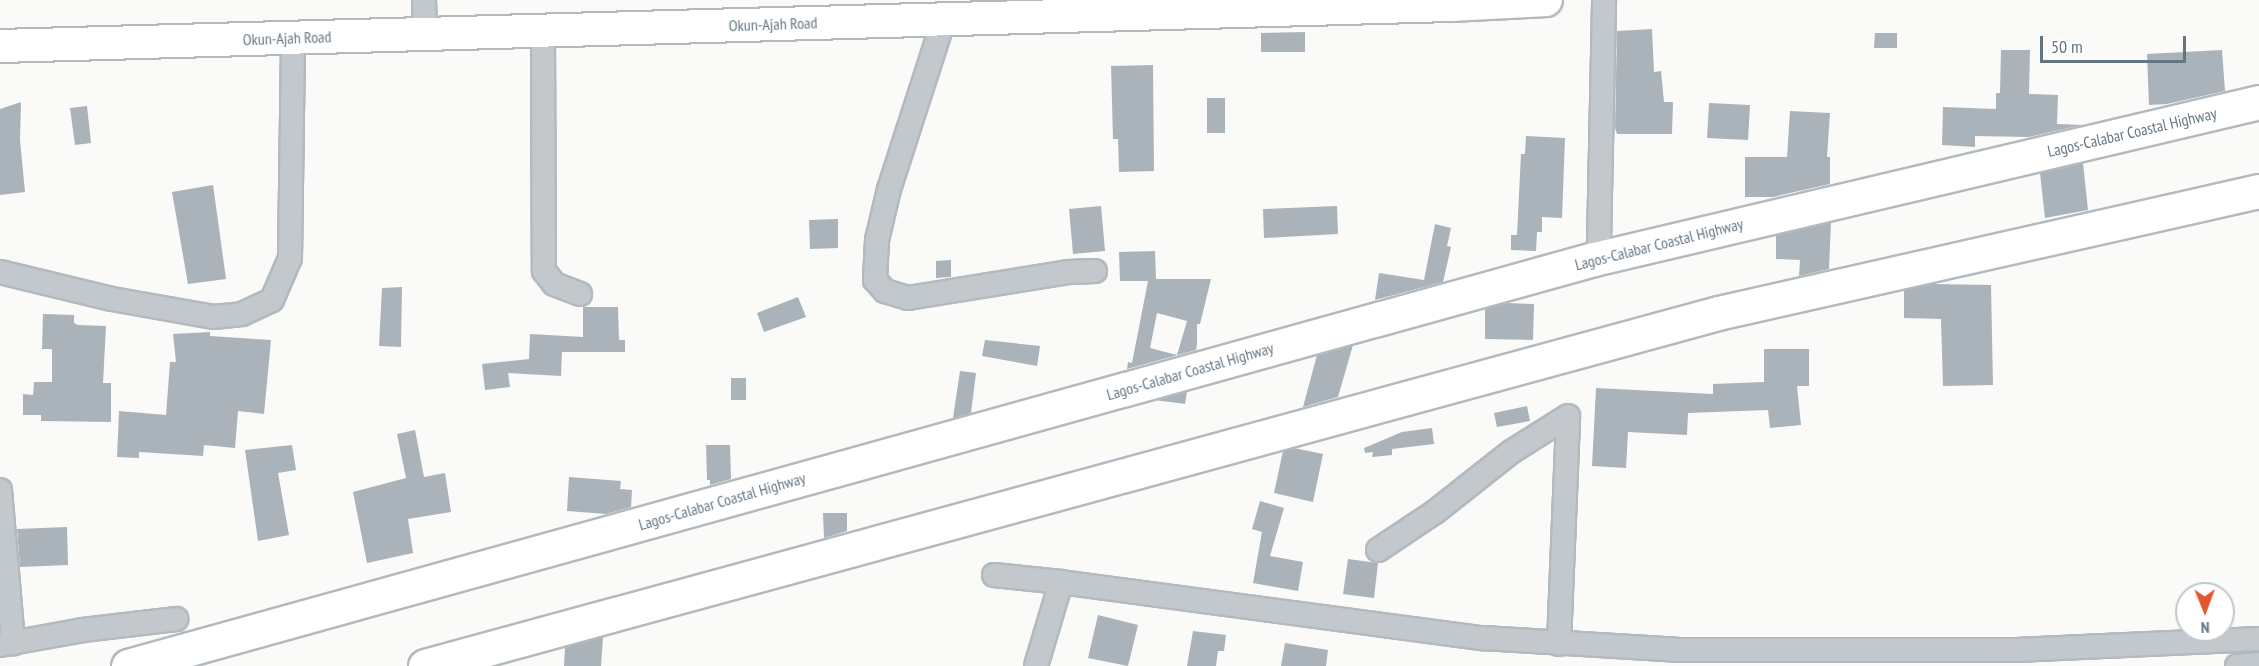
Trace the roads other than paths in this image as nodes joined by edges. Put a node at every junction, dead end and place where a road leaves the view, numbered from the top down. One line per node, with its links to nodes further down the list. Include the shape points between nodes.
1 (424, 0): 8 (street)
2 (1546, 0): 4 (street, Okun-Ajah Road)
3 (1604, 0): 13 (street)
4 (1345, 4): 5 (street, Okun-Ajah Road)
5 (1132, 7): 6 (street, Okun-Ajah Road)
6 (944, 19): 7 (street, Okun-Ajah Road); 14 (street, via 889,189 877,240 875,280 885,291 908,298)
7 (543, 31): 8 (street, Okun-Ajah Road); 16 (street, via 544,270 554,284)
8 (425, 34): 9 (street, Okun-Ajah Road)
9 (293, 38): 10 (street, Okun-Ajah Road); 15 (street, via 290,258 272,300 242,314 214,316 112,299)
10 (0, 46)
11 (2259, 102): 26 (highway, Lagos-Calabar Coastal Highway, via 1594,259)
12 (2259, 191): 27 (highway, via 1718,313)
13 (1599, 243)
14 (1095, 271)
15 (0, 272)
16 (580, 294)
17 (0, 490): 23 (street)
18 (1378, 550): 24 (street, via 1435,512 1511,452 1568,416)
19 (994, 575): 20 (street)
20 (1061, 582): 24 (street); 28 (street)
21 (176, 619): 23 (street)
22 (2259, 639): 24 (street, via 2016,650 1858,652)
23 (6, 644)
24 (1559, 644)
25 (2259, 664): 29 (street)
26 (128, 666)
27 (425, 666)
28 (1036, 666)
29 (2236, 666)

